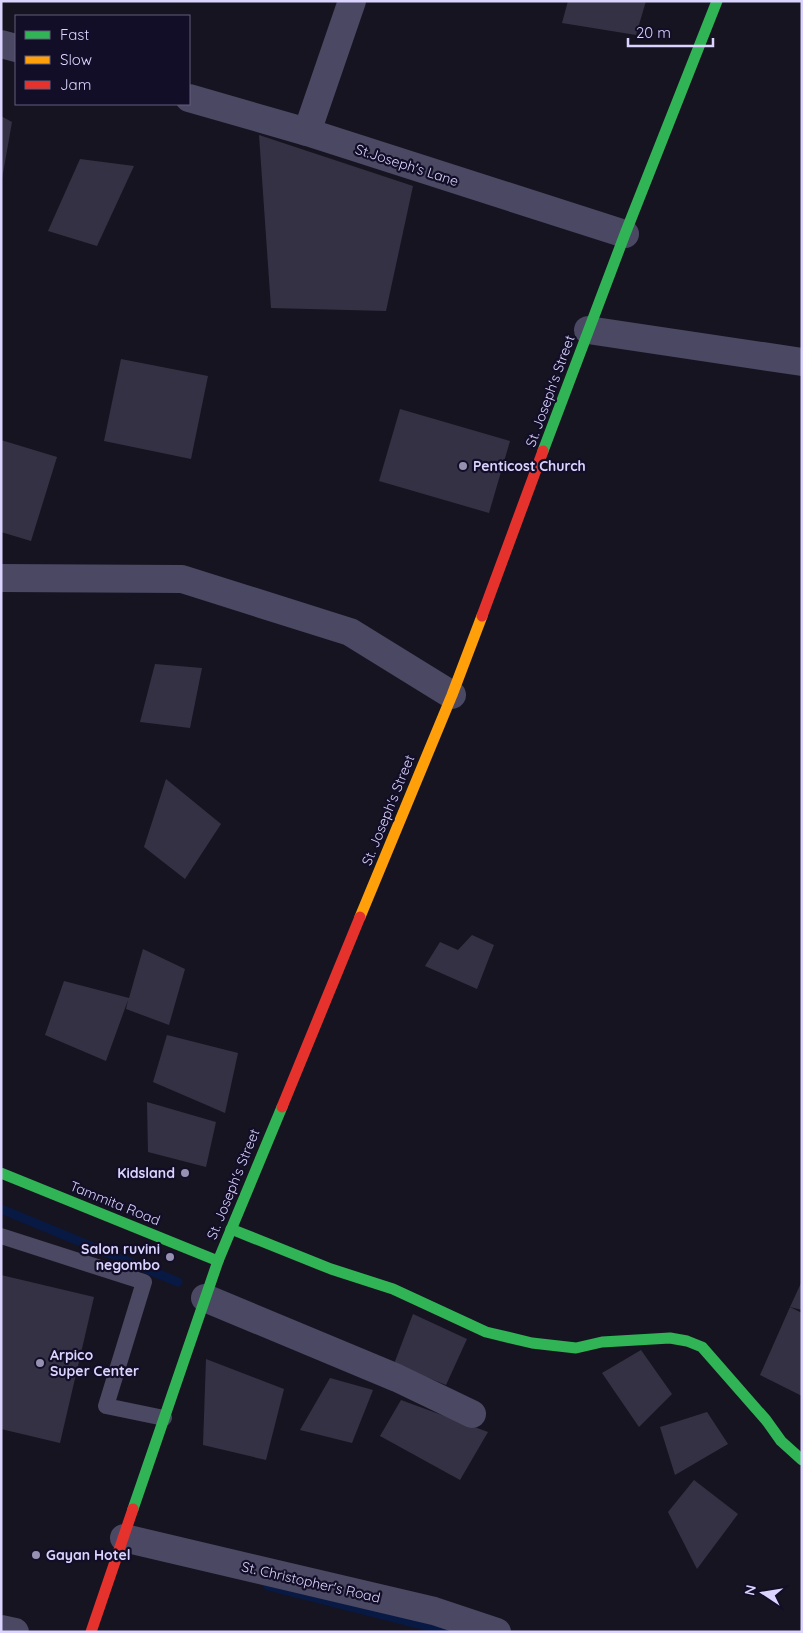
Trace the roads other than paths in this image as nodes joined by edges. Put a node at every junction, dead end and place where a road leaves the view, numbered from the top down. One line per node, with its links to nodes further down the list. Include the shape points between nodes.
1 (352, 1): 6 (street)
2 (717, 1): 7 (main road, St. Joseph's Street)
3 (1, 44): 4 (street)
4 (15, 48)
5 (190, 98): 6 (street, St.Joseph's Lane)
6 (307, 132): 7 (street, St.Joseph's Lane)
7 (624, 234): 8 (main road, St. Joseph's Street)
8 (588, 330): 9 (street); 11 (main road, St. Joseph's Street)
9 (802, 362)
10 (1, 578): 11 (street, via 182,579 350,632)
11 (452, 695): 13 (main road, St. Joseph's Street)
12 (1, 1173): 15 (main road, Tammita Road)
13 (231, 1229): 15 (main road, St. Joseph's Street); 19 (main road, via 331,1269 393,1289 486,1332 576,1348 602,1342 687,1340 702,1347 766,1420 781,1442)
14 (1, 1236): 18 (lane, via 144,1282 106,1406)
15 (218, 1261): 16 (main road, St. Joseph's Street)
16 (206, 1298): 17 (street, via 397,1378); 18 (main road, St. Joseph's Street)
17 (472, 1414)
18 (164, 1418): 20 (main road, St. Joseph's Street)
19 (802, 1460)
20 (124, 1538): 23 (main road, St. Joseph's Street); 24 (street, St. Christopher's Road, via 434,1611)
21 (1, 1629): 22 (street)
22 (15, 1632)
23 (92, 1632)
24 (497, 1632)

